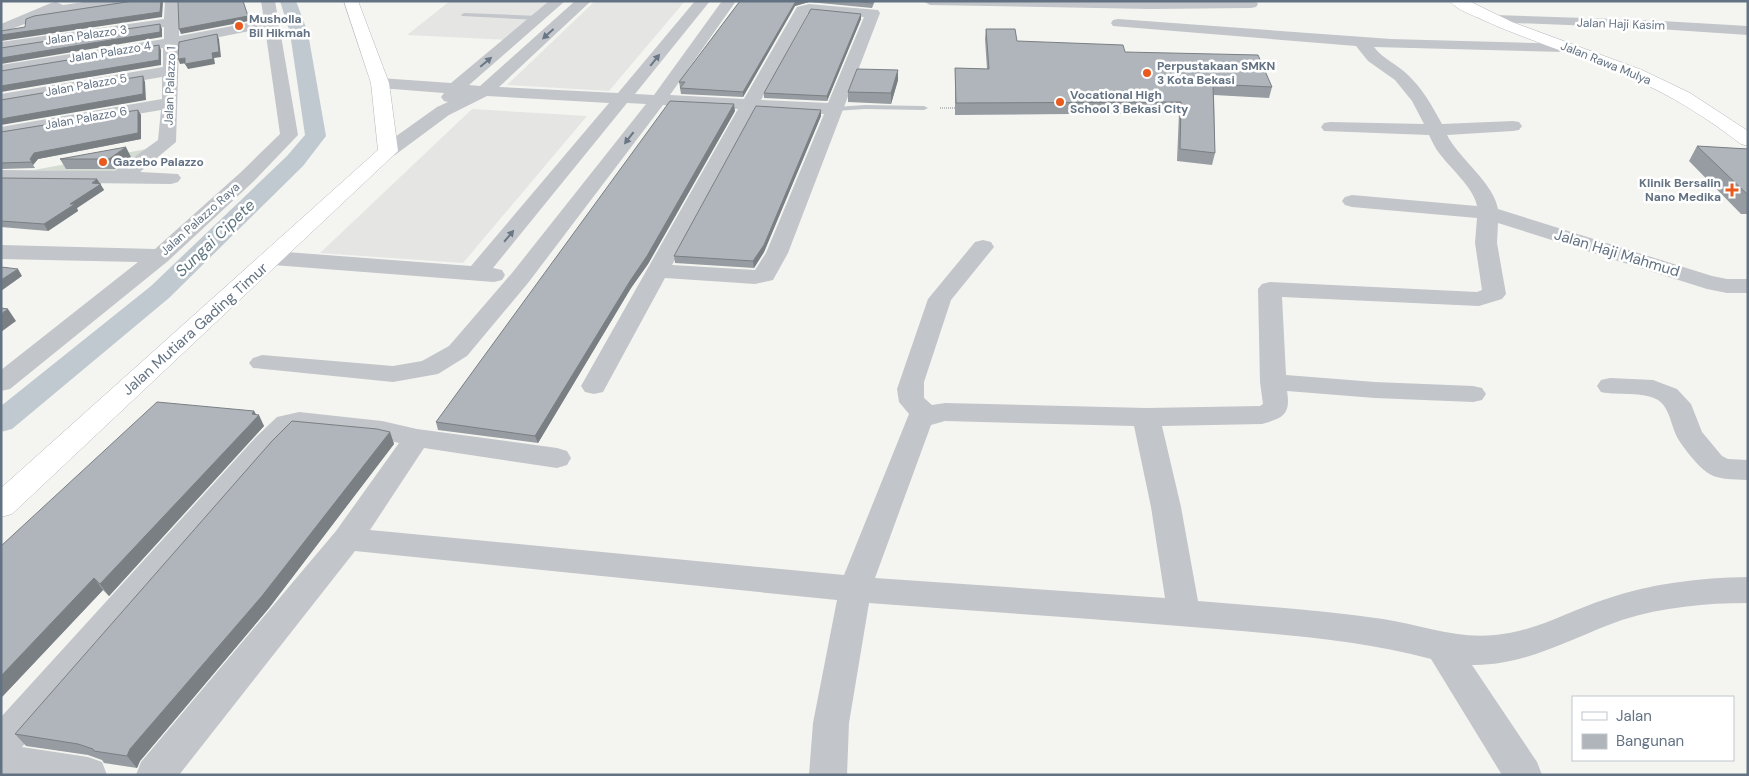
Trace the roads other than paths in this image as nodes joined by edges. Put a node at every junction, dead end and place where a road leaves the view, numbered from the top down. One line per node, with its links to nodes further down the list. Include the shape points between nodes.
1 (67, 1): 14 (street)
2 (122, 1): 14 (street)
3 (172, 1): 18 (street, Jalan Palazzo 1)
4 (268, 1): 20 (street, Jalan Palazzo Raya)
5 (351, 1): 30 (main road)
6 (558, 1): 16 (street, Jalan Mutiara Gading Timur)
7 (584, 1): 32 (street, Jalan Mutiara Gading Timur, one-way to 32)
8 (703, 1): 33 (street, one-way to 8)
9 (729, 1): 35 (street)
10 (930, 1): 13 (street)
11 (1457, 1): 17 (main road, Jalan Rawa Mulya)
12 (1250, 2): 13 (street); 23 (street)
13 (1132, 3)
14 (39, 14): 21 (street)
15 (464, 15): 16 (lane)
16 (538, 18): 31 (street, Jalan Mutiara Gading Timur, one-way to 16)
17 (1494, 19): 22 (street, Jalan Haji Kasim); 27 (main road, Jalan Rawa Mulya)
18 (171, 22): 24 (street, Jalan Palazzo 1); 26 (street, Jalan Palazzo 3)
19 (1118, 23): 23 (street)
20 (272, 26): 24 (street, Jalan Palazzo 4, via 232,36 219,34); 57 (street, Jalan Palazzo Raya, via 289,135)
21 (1, 29)
22 (1748, 31)
23 (1262, 35): 25 (street)
24 (172, 42): 28 (street, Jalan Palazzo 4); 29 (street, Jalan Palazzo 1)
25 (1362, 42): 27 (street); 43 (street, via 1374,58 1401,78 1420,99)
26 (1, 47)
27 (1565, 47): 45 (main road, Jalan Rawa Mulya, via 1660,84)
28 (1, 70)
29 (170, 71): 34 (street, Jalan Palazzo 5); 36 (street, Jalan Palazzo 1)
30 (380, 83): 31 (street); 48 (main road)
31 (454, 89): 32 (street); 40 (street, Jalan Mutiara Gading Timur)
32 (484, 91): 33 (street); 40 (street, Jalan Mutiara Gading Timur)
33 (624, 98): 35 (street); 60 (street, one-way to 33)
34 (1, 99)
35 (659, 100): 37 (street); 61 (street, one-way to 61)
36 (170, 103): 44 (street, Jalan Palazzo 6); 46 (street, Jalan Palazzo 1)
37 (749, 105): 39 (street); 39 (street, via 802,10 872,12 874,14); 59 (street)
38 (924, 108): 39 (lane)
39 (836, 109): 59 (street, via 777,253 765,274 755,277)
40 (443, 111): 48 (street, Jalan Mutiara Gading Timur)
41 (1513, 126): 43 (street)
42 (1330, 127): 43 (street)
43 (1436, 130): 54 (street, via 1446,150 1486,201)
44 (1, 132)
45 (1748, 140)
46 (167, 142): 47 (street); 51 (street, Jalan Palazzo 1)
47 (128, 150)
48 (388, 151): 58 (main road, Jalan Mutiara Gading Timur)
49 (79, 159): 50 (street)
50 (1, 175): 51 (street)
51 (120, 177): 52 (street)
52 (170, 178)
53 (1352, 200): 54 (street, Jalan Haji Mahmud)
54 (1488, 213): 62 (street, Jalan Haji Mahmud, via 1707,282); 64 (street, via 1486,243 1494,294 1480,299 1270,289)
55 (983, 247): 69 (street, via 940,298 911,382 911,401)
56 (1, 252): 57 (street)
57 (160, 256): 65 (street, Jalan Palazzo Raya)
58 (273, 258): 60 (street); 74 (main road, Jalan Mutiara Gading Timur)
59 (659, 271): 66 (street)
60 (477, 273): 61 (street)
61 (520, 278): 63 (street, via 458,351 429,368 394,374)
62 (1748, 286)
63 (262, 363)
64 (1273, 382): 68 (street); 70 (street, via 1276,408 1269,414)
65 (1, 383)
66 (594, 386)
67 (1610, 386): 73 (street, via 1653,388 1668,395 1678,404 1689,435 1712,463 1722,469)
68 (1473, 394)
69 (928, 415): 70 (street, via 945,412); 76 (street, via 919,420)
70 (1146, 417): 78 (street, via 1166,507)
71 (416, 438): 72 (street); 75 (street); 80 (street, via 382,430 299,421 280,429)
72 (557, 458)
73 (1748, 470)
74 (1, 506)
75 (347, 538): 76 (street, via 717,578); 83 (street)
76 (855, 589): 78 (street); 84 (street, via 831,723)
77 (1748, 590): 79 (street, via 1716,590 1649,599 1600,614 1533,643 1506,649)
78 (1184, 613): 79 (street, via 1386,634)
79 (1443, 649): 85 (street)
80 (1, 744)
81 (1, 762): 82 (street)
82 (88, 775)
83 (155, 775)
84 (828, 775)
85 (1523, 775)

